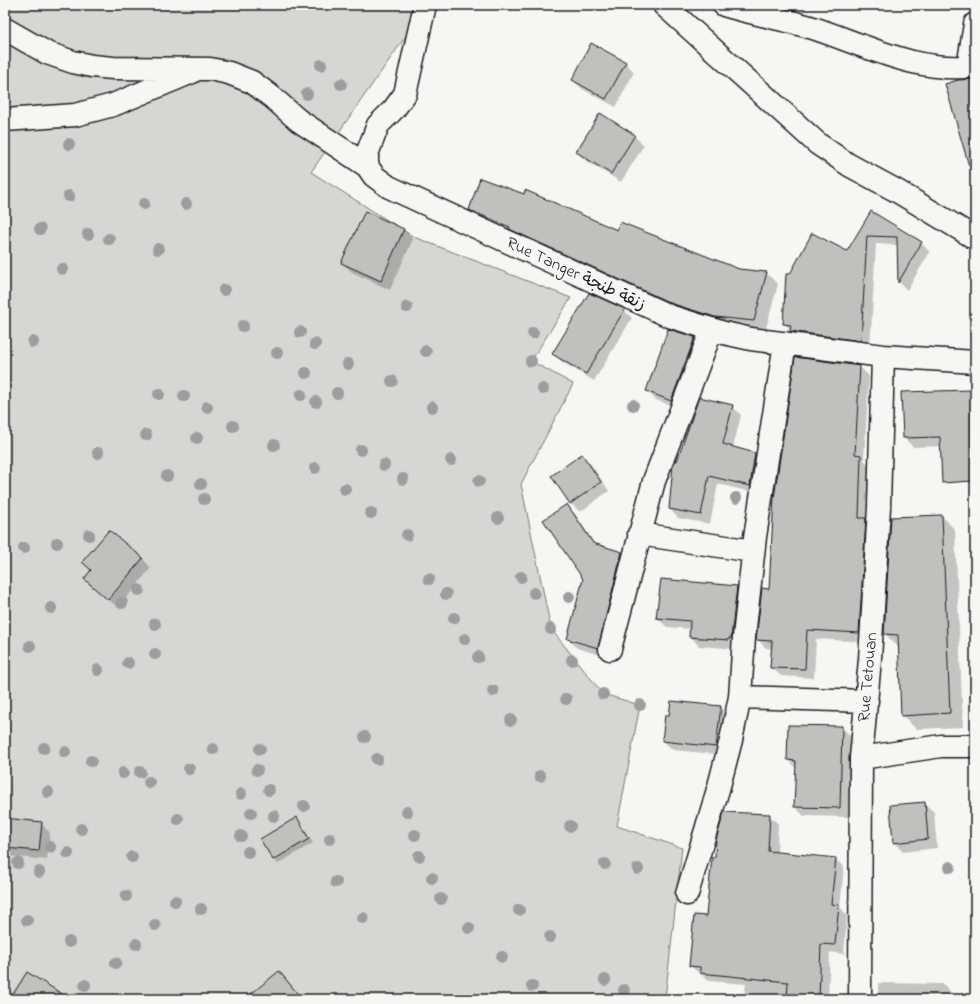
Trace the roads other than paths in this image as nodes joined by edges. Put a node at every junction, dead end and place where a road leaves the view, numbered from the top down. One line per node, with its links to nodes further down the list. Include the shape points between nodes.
1 (425, 5): 9 (street, via 405,94 378,125 367,154)
2 (664, 5): 10 (street, via 818,144 849,165)
3 (724, 5): 6 (street, via 812,28 888,55 926,65)
4 (975, 24): 6 (street)
5 (5, 29): 7 (street, Rue Tanger زنقة طنجة, via 47,53 92,66)
6 (971, 66)
7 (199, 69): 8 (street, via 113,105 75,115); 9 (street, Rue Tanger زنقة طنجة, via 229,73 252,82 298,120)
8 (5, 120)
9 (367, 166): 12 (street, Rue Tanger زنقة طنجة, via 374,176 389,187 669,316)
10 (965, 222): 11 (street)
11 (975, 238)
12 (712, 330): 13 (street, Rue Tanger زنقة طنجة, via 751,339); 16 (street, via 654,481)
13 (785, 343): 14 (street, Rue Tanger زنقة طنجة); 17 (street)
14 (883, 356): 15 (street, Rue Tanger زنقة طنجة); 20 (street, Rue Tetouan, via 879,507)
15 (975, 362)
16 (640, 534): 17 (street); 18 (street)
17 (753, 551): 19 (street)
18 (610, 649)
19 (740, 697): 20 (street); 23 (street, via 723,771)
20 (867, 701): 22 (street, Rue Tetouan)
21 (975, 746): 22 (street, via 941,746)
22 (861, 758): 24 (street, Rue Tetouan)
23 (687, 894)
24 (860, 999)

